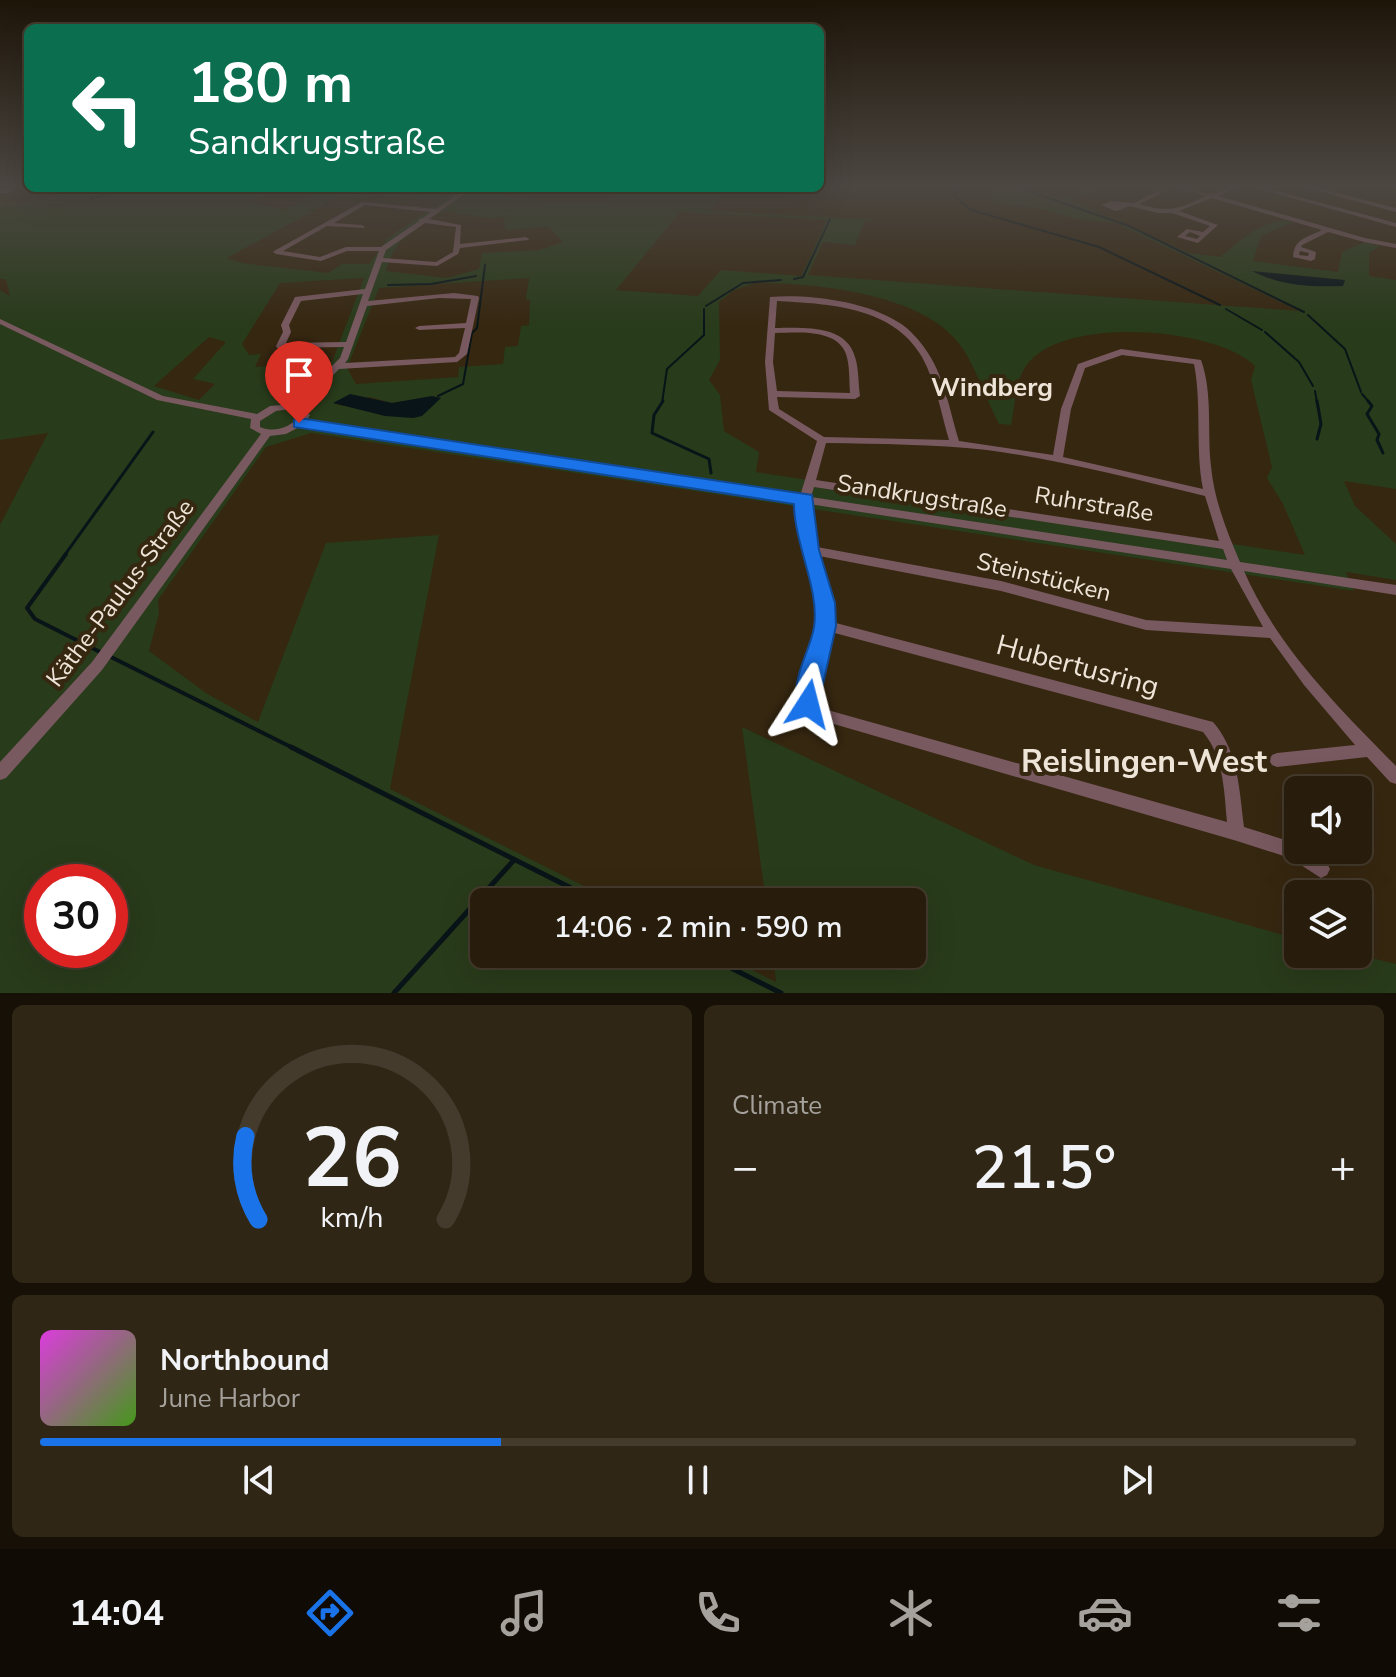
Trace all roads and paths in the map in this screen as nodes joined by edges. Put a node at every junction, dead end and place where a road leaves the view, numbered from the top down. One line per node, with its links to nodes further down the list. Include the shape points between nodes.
1 (310, 233): 16 (street, via 276,252 321,259 346,249)
2 (404, 233): 16 (street)
3 (459, 233): 13 (street)
4 (1185, 233): 6 (street, via 1180,237 1198,241)
5 (1200, 233): 10 (street)
6 (1207, 233)
7 (1320, 233): 15 (street)
8 (1339, 233): 12 (street)
9 (1384, 233): 12 (street)
10 (1205, 235)
11 (526, 239): 13 (street)
12 (1375, 239): 14 (street)
13 (458, 246): 17 (street, via 442,263)
14 (1396, 246)
15 (1297, 248)
16 (383, 249): 17 (street)
17 (378, 260): 18 (street)
18 (367, 291): 19 (street); 24 (street, via 298,299 280,346)
19 (363, 304): 21 (street, via 472,296); 24 (street)
20 (0, 321): 28 (street, via 160,398)
21 (469, 325): 22 (street); 25 (street, via 457,359)
22 (419, 328)
23 (772, 331): 26 (street); 26 (street, via 813,332 842,341 849,350 855,396); 32 (street, via 773,299 854,307 892,322 925,354)
24 (348, 344): 25 (street)
25 (339, 366): 27 (street)
26 (771, 394): 31 (street, via 774,410)
27 (296, 407): 28 (street, via 273,408); 29 (street, via 305,415)
28 (257, 417): 30 (street, via 255,428)
29 (299, 423): 30 (street, Sandkrugstraße); 36 (street, Sandkrugstraße)
30 (267, 433): 45 (street, Käthe-Paulus-Straße, via 97,666)
31 (822, 440): 32 (street); 34 (street)
32 (955, 444): 33 (street)
33 (1058, 458): 35 (street); 35 (street, via 1066,409 1081,366 1121,352 1198,362)
34 (811, 483): 36 (street); 37 (street, Ruhrstraße)
35 (1210, 494): 37 (street)
36 (805, 500): 38 (street); 39 (street, Sandkrugstraße)
37 (1228, 546): 39 (street)
38 (809, 550): 41 (street); 42 (street, Steinstücken, via 1001,586 1146,625)
39 (1236, 566): 40 (street, Sandkrugstraße); 42 (street)
40 (1396, 590)
41 (826, 626): 47 (street, Hubertusring, via 1208,727 1219,739); 47 (street, via 807,692 808,704 820,714)
42 (1270, 633): 43 (street)
43 (1370, 750): 44 (street); 46 (street)
44 (1277, 760)
45 (0, 773)
46 (1396, 777)
47 (1237, 833): 48 (street, via 1295,851)
48 (1321, 869)

